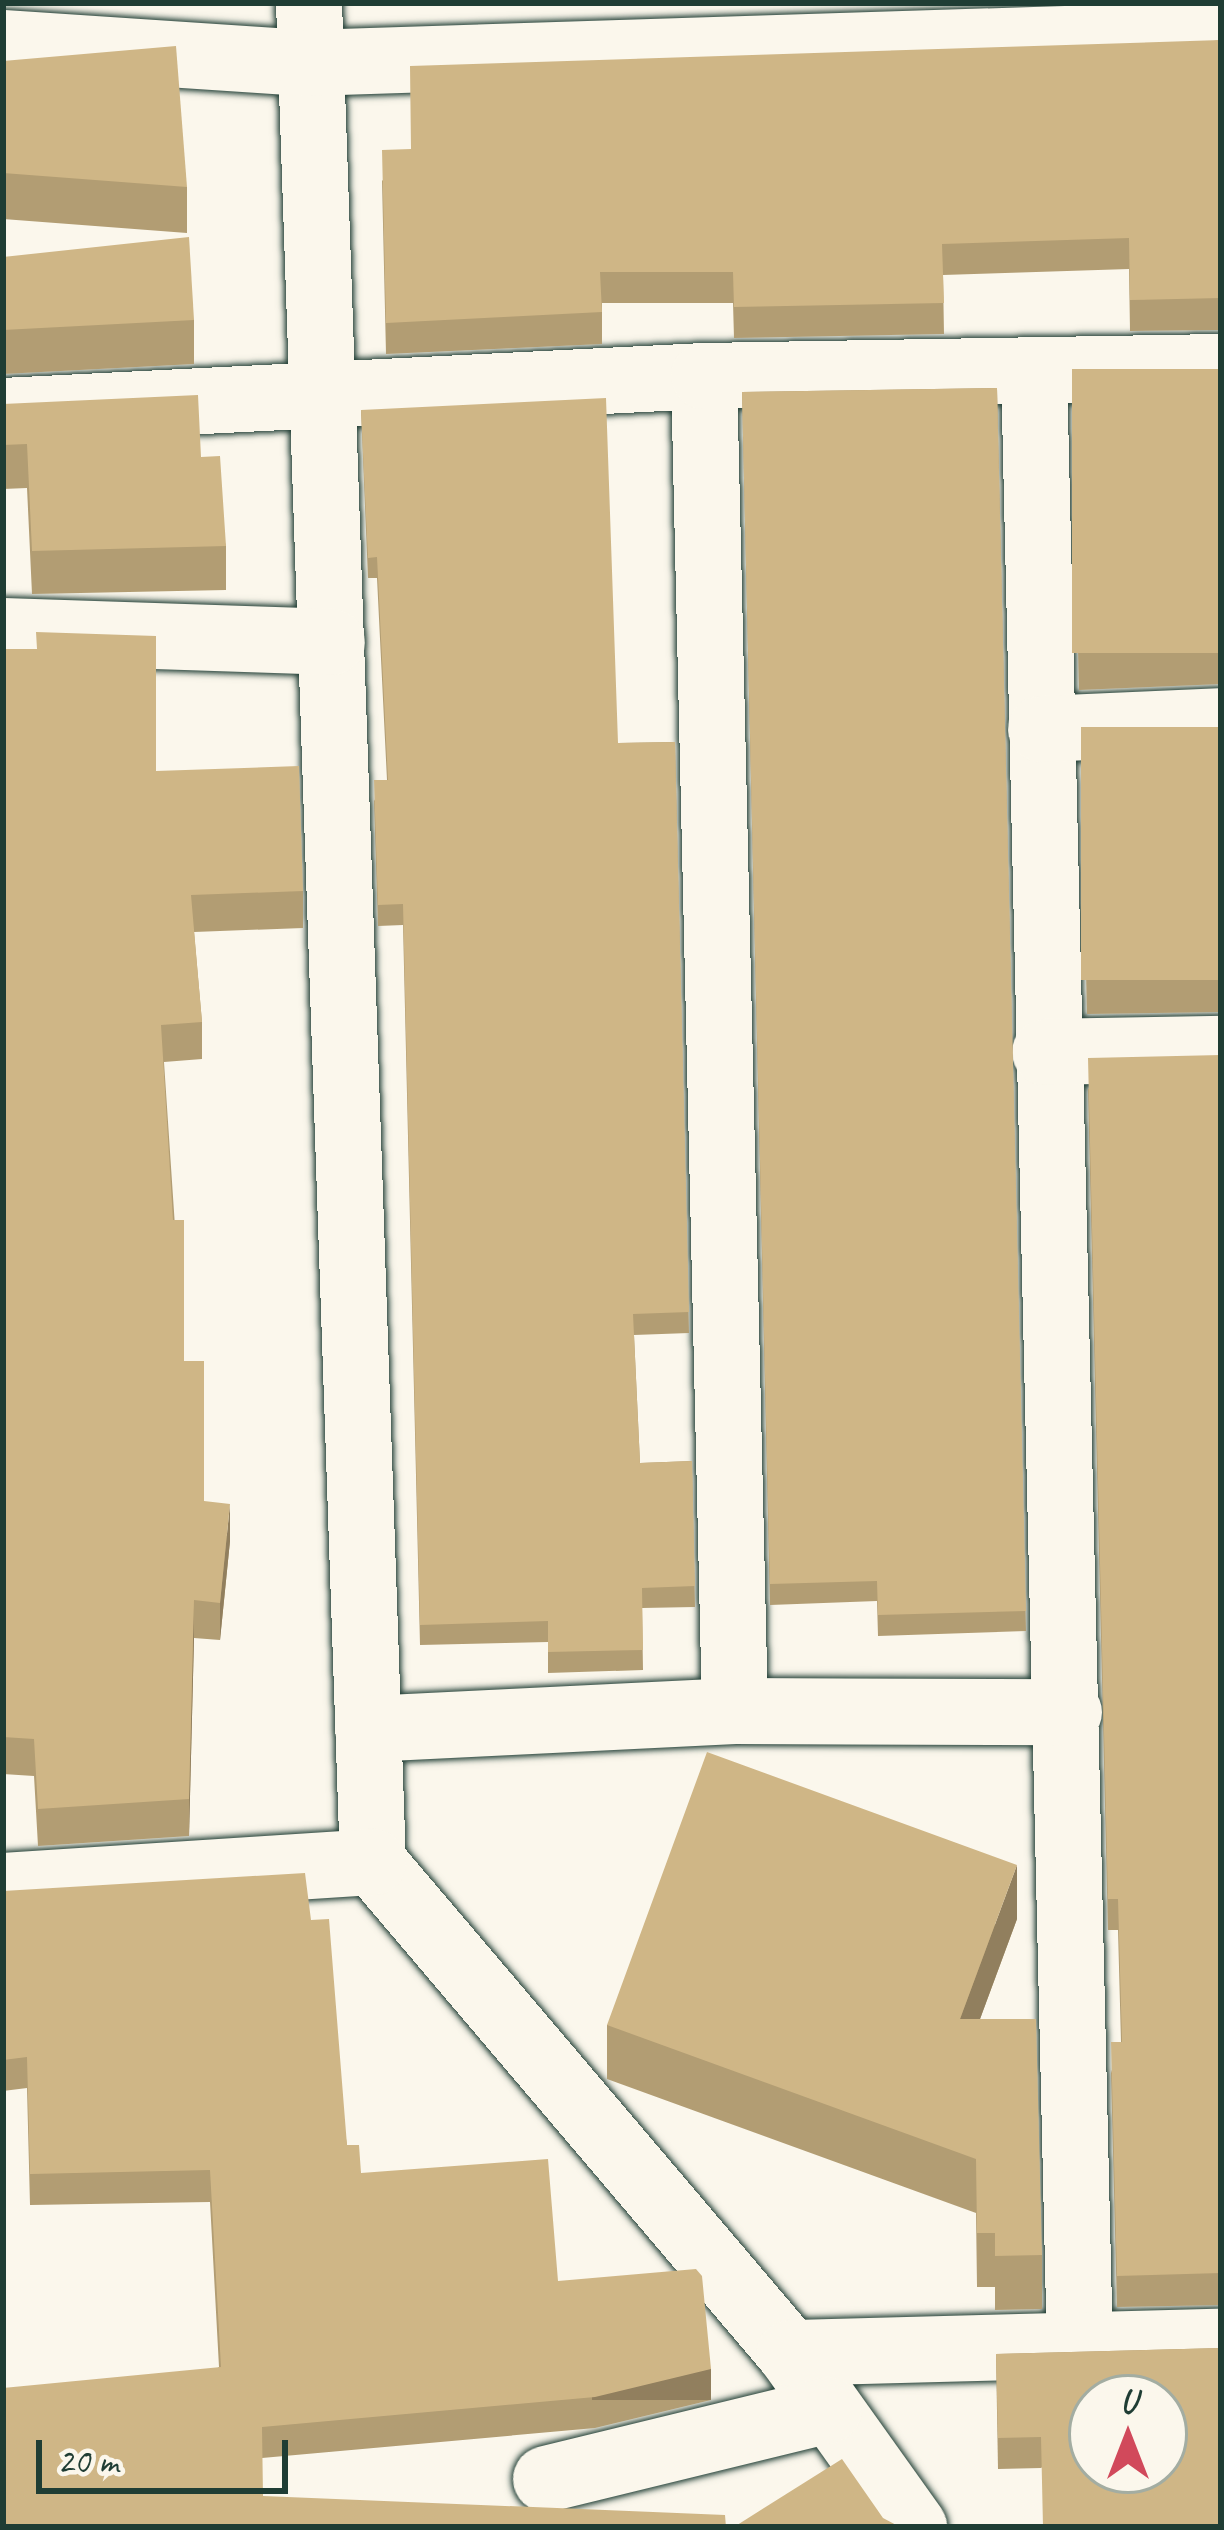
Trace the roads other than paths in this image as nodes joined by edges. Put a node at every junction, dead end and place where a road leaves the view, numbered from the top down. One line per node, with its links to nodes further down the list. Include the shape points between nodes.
1 (308, 33): 2 (street); 3 (street); 7 (street)
2 (1221, 34)
3 (3, 43)
4 (1221, 367): 5 (street)
5 (1034, 370): 6 (street); 12 (street)
6 (704, 376): 7 (street); 15 (street)
7 (322, 389): 8 (street); 10 (street)
8 (3, 411)
9 (3, 631): 10 (street)
10 (332, 642): 17 (street)
11 (1221, 722): 12 (street)
12 (1041, 728): 14 (street)
13 (1221, 1048): 14 (street)
14 (1045, 1052): 16 (street)
15 (735, 1711): 16 (street); 17 (street)
16 (1069, 1712): 21 (street)
17 (368, 1729): 18 (street)
18 (373, 1862): 19 (street); 22 (street)
19 (3, 1886)
20 (1221, 2342): 21 (street)
21 (1080, 2344): 22 (street)
22 (790, 2353): 23 (street)
23 (830, 2410): 24 (street); 25 (street)
24 (546, 2479)
25 (914, 2527)

